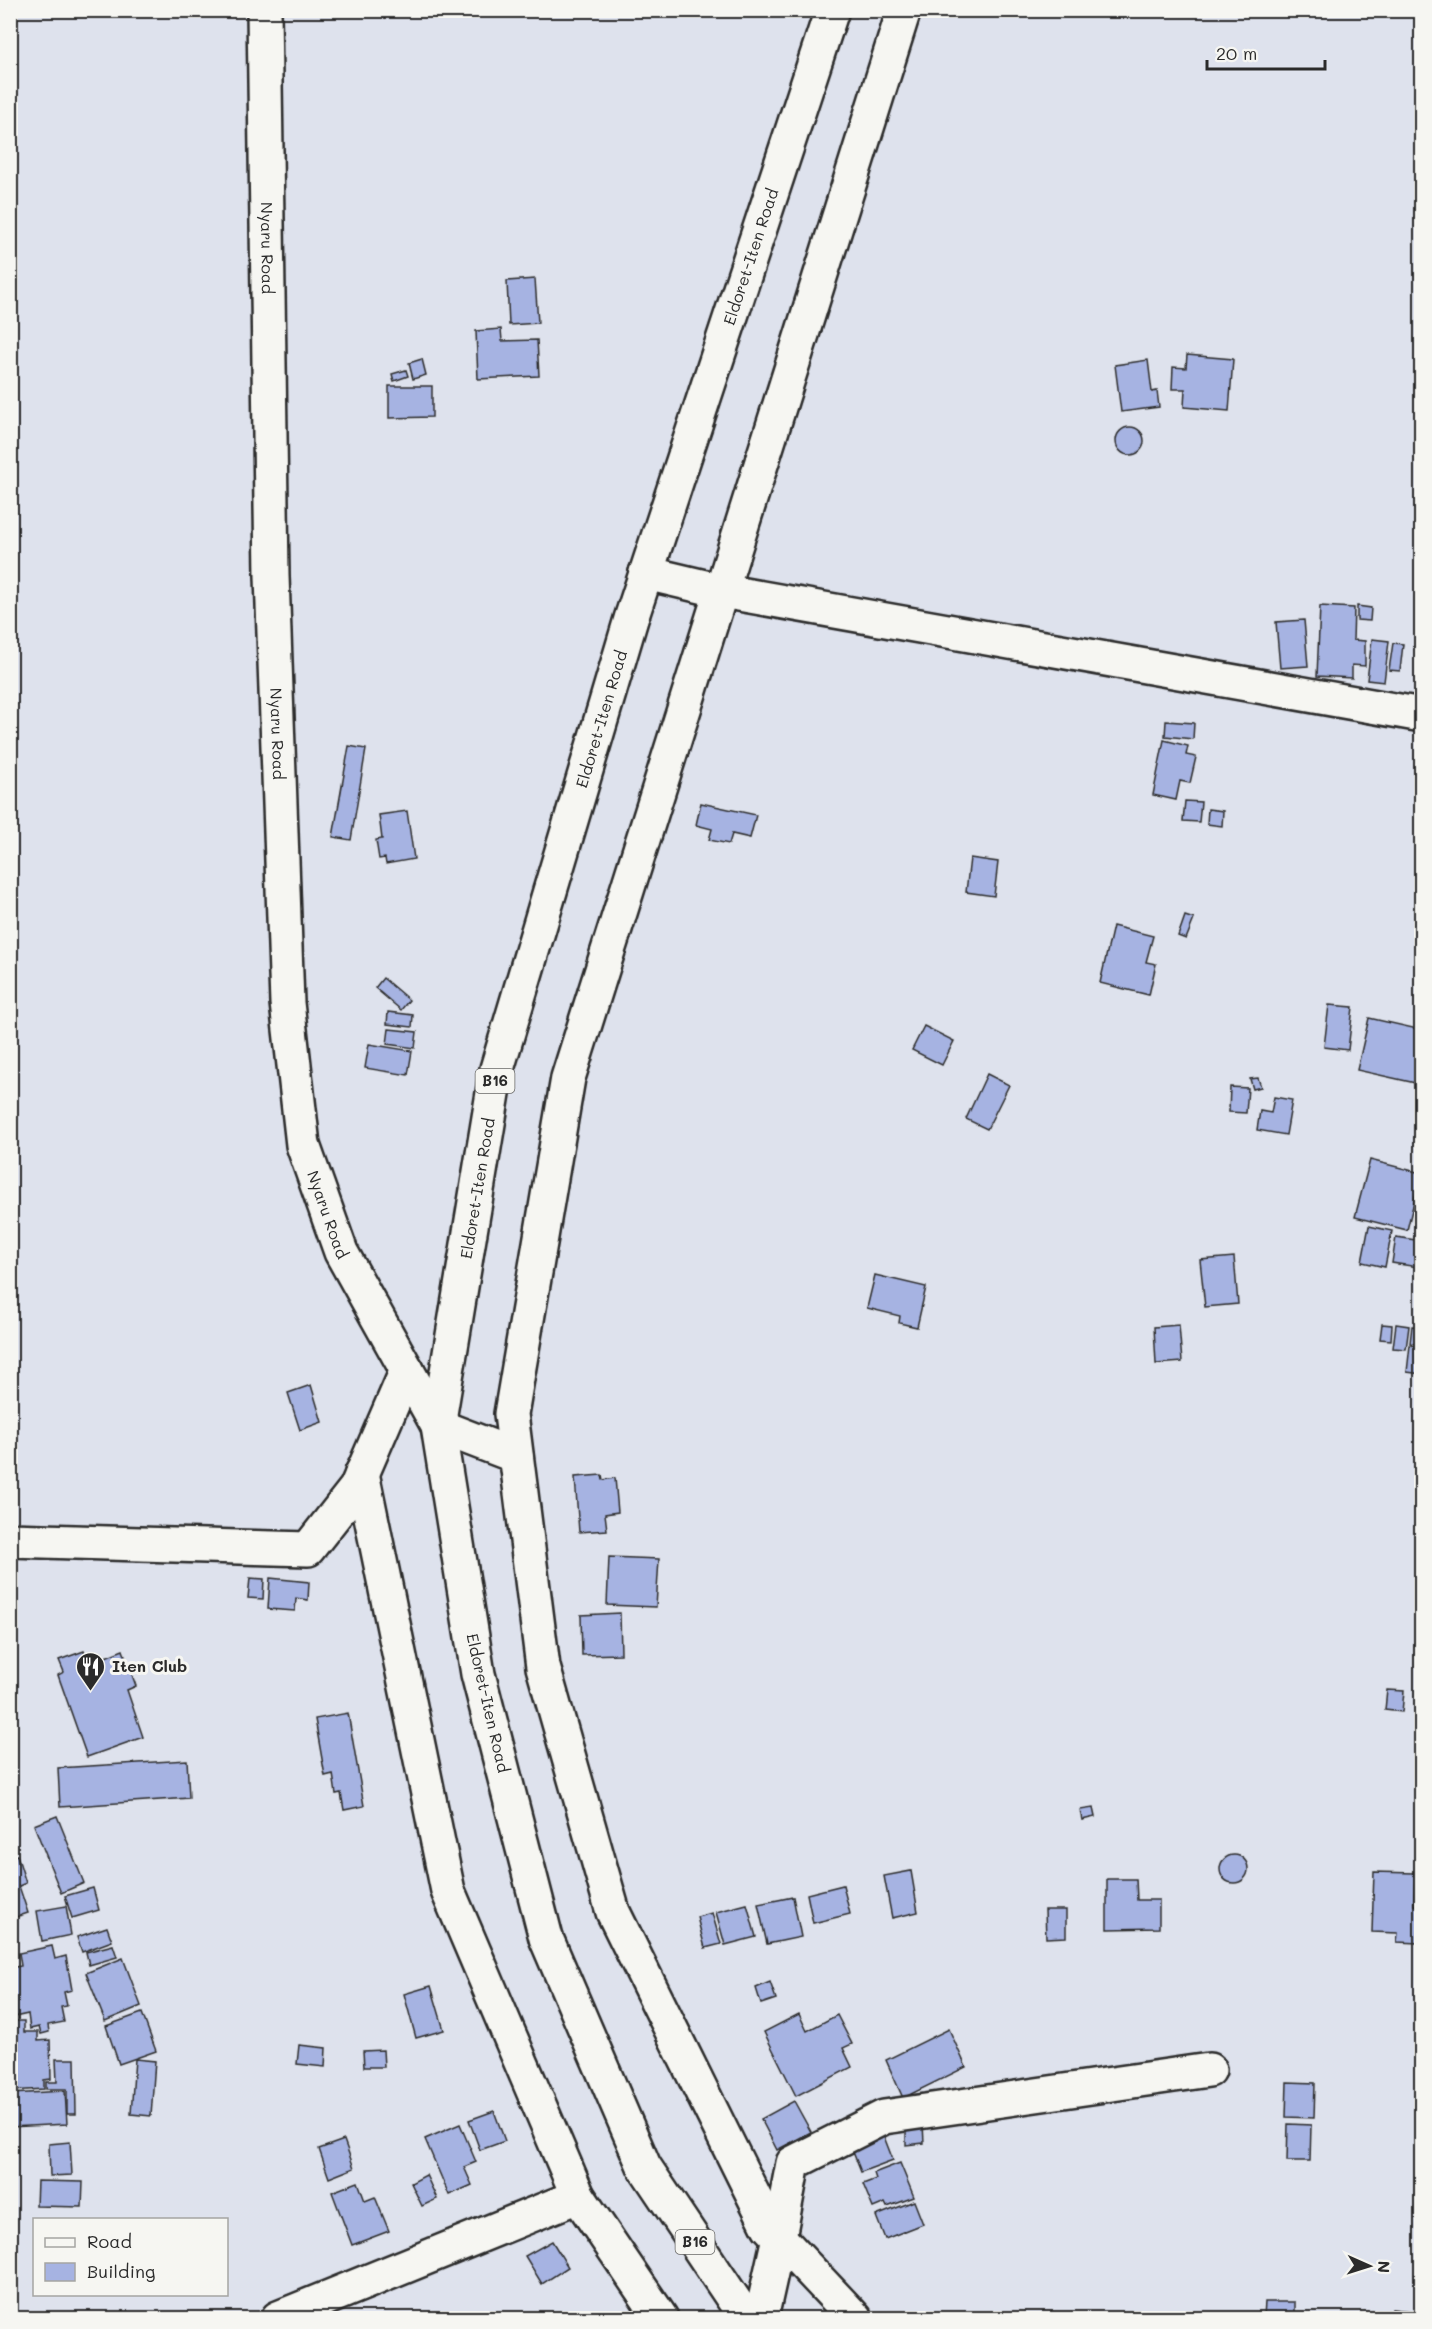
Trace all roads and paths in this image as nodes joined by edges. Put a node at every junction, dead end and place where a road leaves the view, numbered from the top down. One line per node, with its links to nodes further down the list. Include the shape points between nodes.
1 (264, 10): 7 (street, Nyaru Road, via 272,576 287,1003 303,1145 341,1252)
2 (832, 10): 4 (street, Eldoret-Iten Road / B16)
3 (904, 10): 5 (street)
4 (646, 573): 5 (street); 8 (street, Eldoret-Iten Road / B16, via 497,1070)
5 (722, 591): 6 (street); 9 (street, via 568,1078 511,1414)
6 (1422, 715)
7 (407, 1370): 8 (street, Nyaru Road); 10 (street)
8 (438, 1426): 9 (street); 17 (street, Eldoret-Iten Road / B16, via 478,1674 546,1938 644,2166)
9 (516, 1456): 14 (street, via 543,1667 613,1912 769,2227)
10 (362, 1473): 11 (street, via 356,1488 308,1550); 13 (street, via 448,1891)
11 (10, 1540)
12 (1209, 2070): 14 (street, via 884,2117 793,2163)
13 (578, 2196): 15 (street); 16 (street)
14 (779, 2237): 18 (street); 19 (street)
15 (278, 2319)
16 (661, 2319)
17 (746, 2319)
18 (761, 2319)
19 (855, 2319)

